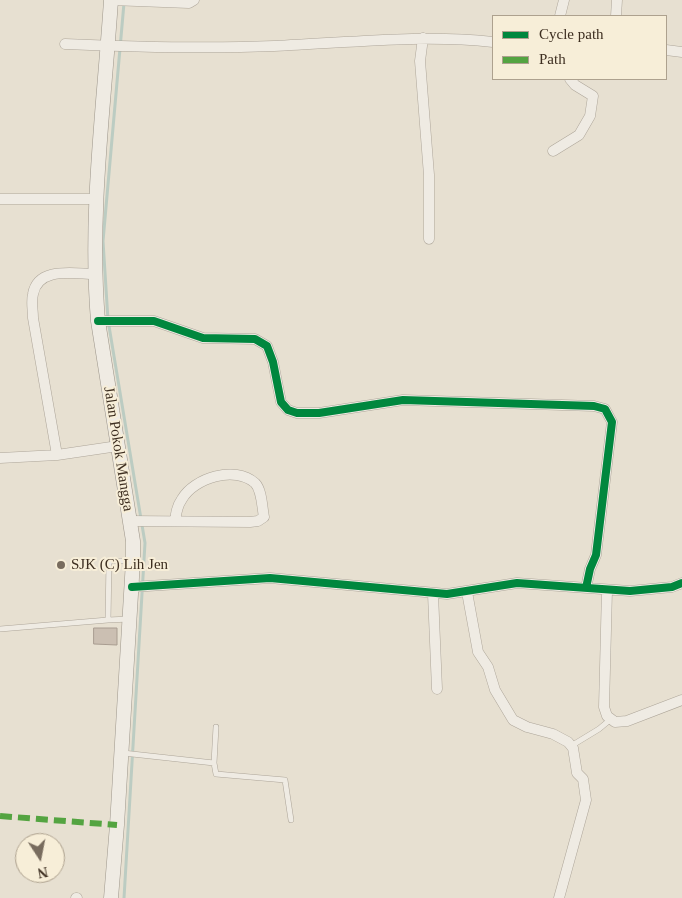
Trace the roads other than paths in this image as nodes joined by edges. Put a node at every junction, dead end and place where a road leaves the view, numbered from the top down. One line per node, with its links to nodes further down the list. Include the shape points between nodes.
1 (111, 0): 5 (street); 11 (main road, Jalan Pokok Mangga)
2 (194, 0): 5 (street, via 189,3)
3 (564, 0): 6 (street)
4 (616, 0): 7 (street)
5 (124, 1)
6 (560, 15)
7 (616, 15)
8 (423, 38): 9 (street); 11 (street, via 272,46); 18 (street, via 420,60 429,175)
9 (492, 42)
10 (65, 44): 11 (street)
11 (111, 46): 17 (main road, Jalan Pokok Mangga)
12 (667, 50): 13 (street)
13 (682, 52)
14 (571, 80): 15 (street, via 593,96 590,116 579,134)
15 (553, 151)
16 (0, 199): 17 (street)
17 (96, 199): 19 (main road, Jalan Pokok Mangga)
18 (429, 240)
19 (95, 274): 20 (main road, Jalan Pokok Mangga); 22 (street, via 52,273 39,282 32,296)
20 (101, 321): 21 (main road, Jalan Pokok Mangga); 29 (street, via 154,321 203,338 255,339 267,346 281,402 288,410 297,413 319,413 403,400 594,406 605,409 612,422 596,555)
21 (118, 446): 22 (street); 24 (main road, Jalan Pokok Mangga)
22 (57, 454): 23 (street)
23 (0, 458)
24 (138, 521): 25 (street); 26 (main road, Jalan Pokok Mangga)
25 (175, 521): 25 (street, via 258,520 264,517 260,492 255,483 243,477 223,474 193,487 182,497)
26 (133, 561): 28 (main road, Jalan Pokok Mangga); 34 (lane, via 109,561)
27 (682, 583): 30 (street, via 630,591)
28 (135, 586): 32 (street, via 270,578); 33 (main road, Jalan Pokok Mangga)
29 (586, 588): 30 (street); 31 (street, via 517,583)
30 (607, 590): 38 (street, via 604,707)
31 (467, 592): 32 (street); 40 (street, via 478,652 513,720 553,734)
32 (433, 594): 36 (street)
33 (130, 619): 34 (lane); 41 (main road, Jalan Pokok Mangga)
34 (108, 620): 35 (lane)
35 (0, 629)
36 (437, 689)
37 (682, 700): 38 (street, via 628,721 615,722)
38 (611, 719): 40 (lane)
39 (216, 727): 42 (lane)
40 (571, 746): 45 (street, via 577,772 583,779 586,800)
41 (122, 753): 42 (lane); 44 (main road, Jalan Pokok Mangga)
42 (214, 763): 43 (lane, via 216,774 285,780)
43 (291, 820)
44 (111, 898)
45 (559, 898)

